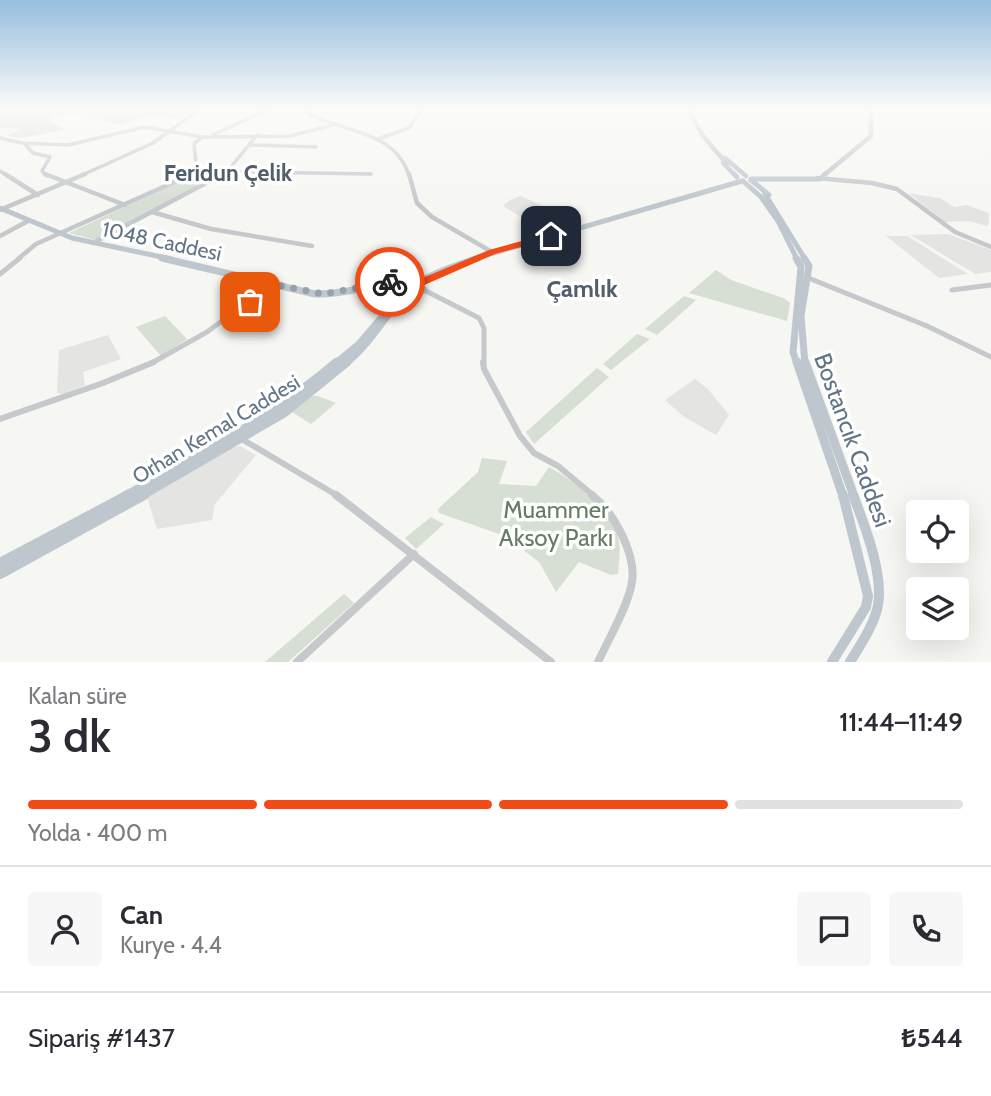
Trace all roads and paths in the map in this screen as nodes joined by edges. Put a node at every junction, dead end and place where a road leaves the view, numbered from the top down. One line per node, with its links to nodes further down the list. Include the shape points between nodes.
1 (7, 140): 10 (street)
2 (91, 140): 10 (street)
3 (154, 140): 20 (street)
4 (200, 140): 15 (street, via 194,144)
5 (254, 140): 11 (street)
6 (379, 140): 33 (street, via 405,161 417,204)
7 (706, 140): 12 (main road, via 728,164); 19 (main road)
8 (710, 140): 12 (main road)
9 (865, 140): 18 (main road)
10 (22, 144): 20 (street, via 33,153 50,157 42,171)
11 (250, 145): 13 (street); 16 (street)
12 (713, 145): 19 (main road)
13 (316, 147)
14 (0, 171): 22 (street)
15 (196, 171): 16 (street); 23 (street)
16 (226, 173): 17 (street); 25 (street)
17 (371, 174)
18 (818, 178): 19 (main road, Orhan Kemal Caddesi); 32 (street, via 897,189 955,232)
19 (742, 179): 27 (main road, via 772,199); 33 (main road, Orhan Kemal Caddesi)
20 (65, 185): 22 (street); 23 (street)
21 (763, 194): 27 (main road, Bostancık Caddesi)
22 (38, 195): 24 (street)
23 (125, 205): 28 (street)
24 (1, 209): 26 (main road, 1048 Caddesi)
25 (152, 212): 30 (street); 31 (street, via 211,229)
26 (29, 221): 28 (main road, 1048 Caddesi); 29 (street)
27 (782, 224): 35 (main road, Bostancık Caddesi)
28 (58, 234): 30 (main road, 1048 Caddesi); 34 (street, via 28,249)
29 (0, 236)
30 (91, 244): 36 (main road, 1048 Caddesi)
31 (312, 246)
32 (991, 247)
33 (490, 251): 37 (main road, Orhan Kemal Caddesi)
34 (0, 274)
35 (803, 276): 40 (street, via 915,320); 49 (main road, Bostancık Caddesi, via 793,352 846,504 867,596 866,607); 50 (main road, Bostancık Caddesi, via 800,350 861,516 880,597 876,615)
36 (272, 284): 37 (main road, 1048 Caddesi, via 324,294); 41 (street, via 159,360)
37 (414, 285): 42 (main road, Orhan Kemal Caddesi, via 358,354 284,413); 48 (street, via 479,318 484,328 484,369 520,436 534,453 558,466 603,504 629,548 632,585)
38 (991, 285): 39 (street)
39 (952, 290)
40 (991, 357)
41 (0, 419)
42 (238, 436): 43 (street, via 338,496); 44 (main road, Orhan Kemal Caddesi); 45 (main road, Orhan Kemal Caddesi)
43 (414, 554): 46 (street); 47 (street)
44 (0, 563)
45 (0, 574)
46 (297, 662)
47 (551, 662)
48 (597, 662)
49 (832, 662)
50 (850, 662)

